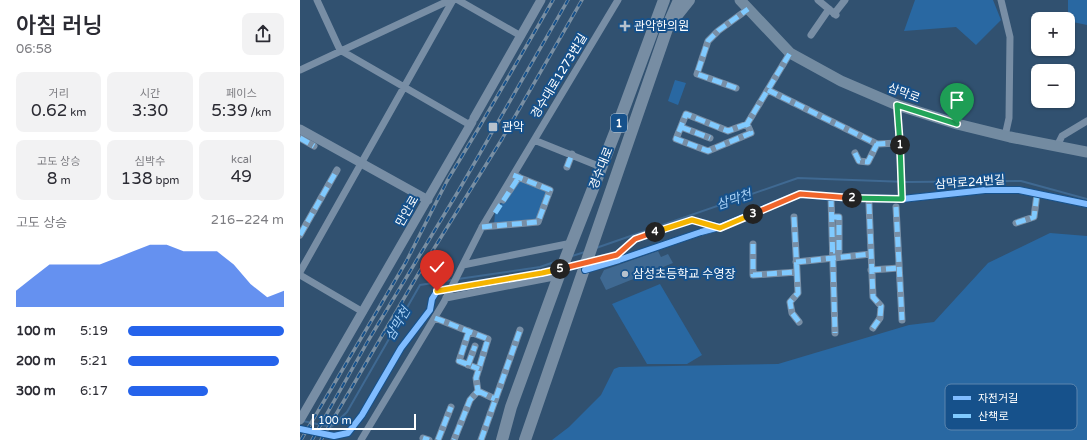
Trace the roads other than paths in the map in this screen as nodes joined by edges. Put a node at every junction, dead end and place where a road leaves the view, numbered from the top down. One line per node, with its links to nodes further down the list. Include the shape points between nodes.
1 (317, 0): 19 (street)
2 (450, 0): 19 (street)
3 (453, 0): 22 (street)
4 (458, 0): 18 (street)
5 (542, 0): 18 (street, 만안로)
6 (618, 0): 35 (street, 경수대로1273번길)
7 (664, 0): 46 (main road, 경수대로 / 1)
8 (679, 0): 16 (main road, 경수대로 / 1)
9 (689, 0): 16 (main road)
10 (740, 0): 14 (main road, 삼막로)
11 (818, 0): 15 (street)
12 (845, 0): 15 (street)
13 (1001, 0): 32 (street, via 1010,43 1008,118)
14 (748, 9): 20 (main road, 삼막로); 23 (street, via 708,41 697,74)
15 (833, 13): 17 (street)
16 (669, 24): 68 (main road, 경수대로 / 1)
17 (811, 35)
18 (521, 36): 26 (street, 만안로)
19 (340, 50): 21 (street); 22 (street)
20 (790, 53): 24 (street); 25 (main road, 삼막로, via 841,81)
21 (300, 70)
22 (403, 86): 26 (street); 44 (street)
23 (736, 88)
24 (768, 90): 28 (street); 38 (street)
25 (897, 105): 32 (main road, 삼막로); 37 (street)
26 (472, 121): 52 (street, 만안로)
27 (1087, 121): 40 (street, via 1062,136)
28 (747, 124): 31 (street); 36 (street, via 751,133)
29 (681, 127): 31 (street, via 686,114); 34 (street); 36 (street, via 676,139 708,151)
30 (300, 129): 44 (street)
31 (728, 131): 36 (street)
32 (1005, 136): 40 (main road, 삼막로)
33 (300, 138): 39 (street)
34 (710, 138)
35 (534, 140): 43 (street); 48 (street, 경수대로1273번길)
36 (732, 141)
37 (899, 143): 38 (street); 51 (street)
38 (877, 144): 42 (street, via 868,162 859,161)
39 (314, 146)
40 (1057, 146): 41 (main road, 삼막로)
41 (1087, 152)
42 (855, 153)
43 (572, 154): 45 (street); 46 (street)
44 (361, 163): 52 (street); 71 (street)
45 (567, 167)
46 (601, 167): 61 (main road, 경수대로 / 1)
47 (337, 170): 60 (street)
48 (516, 176): 56 (street); 59 (street, 경수대로1273번길); 59 (street, via 550,190 538,222)
49 (1037, 194): 51 (street, 삼막로24번길, via 1019,190 985,190); 54 (street, 삼막로24번길); 58 (street, via 1034,217)
50 (831, 197): 51 (street, 삼막로24번길); 63 (street); 68 (street, 삼막로24번길, via 800,194 720,228)
51 (902, 199)
52 (428, 200): 74 (street, 만안로)
53 (869, 204): 64 (street)
54 (1087, 204)
55 (896, 207): 67 (street)
56 (495, 213)
57 (794, 217): 65 (street)
58 (1016, 223)
59 (482, 227): 66 (street, 경수대로1273번길)
60 (300, 235)
61 (571, 244): 66 (street); 72 (main road, 1)
62 (753, 244): 70 (street, via 753,275)
63 (833, 254): 64 (street); 65 (street); 81 (street)
64 (871, 254): 69 (street)
65 (796, 262): 70 (street)
66 (462, 267): 73 (street, 경수대로1273번길)
67 (899, 268): 69 (street); 76 (street)
68 (585, 270): 94 (main road, 1)
69 (871, 270): 78 (street, via 873,297 881,306 880,318)
70 (797, 272): 77 (street, via 798,293 790,302 792,313)
71 (300, 273): 74 (street)
72 (560, 273): 73 (street); 93 (main road, 1, via 511,407)
73 (447, 296): 75 (street)
74 (363, 312): 88 (street, 만안로)
75 (434, 318): 80 (street); 89 (street)
76 (902, 320)
77 (799, 322)
78 (873, 328)
79 (520, 330): 86 (street)
80 (469, 332): 83 (street, via 459,361); 84 (street, via 488,339)
81 (835, 333)
82 (475, 346): 83 (street)
83 (468, 365): 84 (street)
84 (479, 369): 85 (street, via 476,378)
85 (478, 392): 86 (street); 91 (street, via 470,400)
86 (495, 399): 92 (street)
87 (451, 407): 90 (street)
88 (303, 411)
89 (361, 440)
90 (438, 440)
91 (454, 440)
92 (481, 440)
93 (502, 440)
94 (525, 440)

